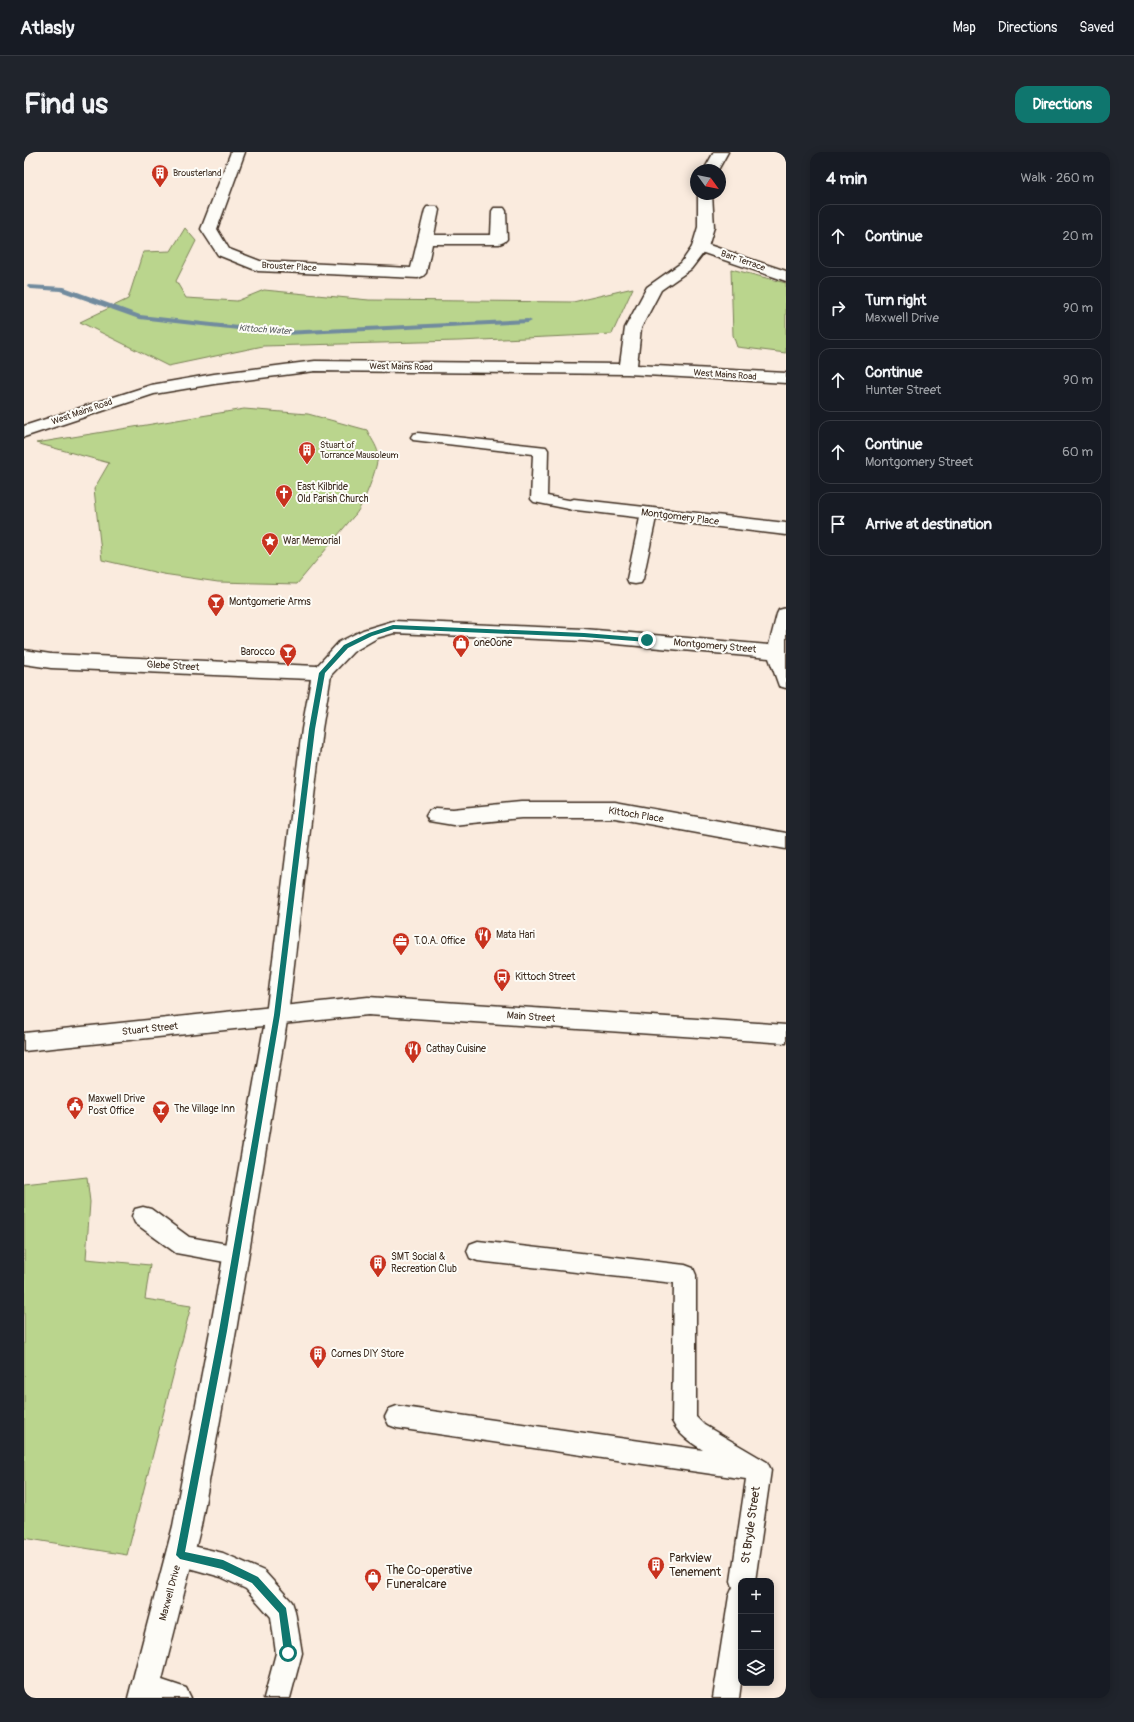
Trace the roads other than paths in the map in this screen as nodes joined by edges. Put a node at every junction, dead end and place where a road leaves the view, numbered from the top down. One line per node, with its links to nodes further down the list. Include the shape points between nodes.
1 (238, 152): 7 (street, Brouster Place, via 209,229 223,252 258,266 418,273)
2 (721, 152): 3 (street)
3 (714, 164)
4 (705, 200): 8 (street, via 706,227)
5 (432, 210): 7 (street)
6 (499, 211): 7 (street, via 499,239)
7 (425, 240)
8 (700, 247): 9 (street, Barr Terrace); 10 (street, via 686,266 656,287 633,328)
9 (786, 276)
10 (628, 369): 11 (street, West Mains Road); 12 (street, West Mains Road, via 315,366 151,390)
11 (786, 378)
12 (24, 432)
13 (418, 437): 14 (lane, via 541,450 539,499)
14 (574, 505): 15 (street, Montgomery Place)
15 (649, 513): 16 (street, Montgomery Place); 17 (lane)
16 (786, 529)
17 (635, 579)
18 (786, 614): 19 (street)
19 (777, 652): 21 (street, Montgomery Street, via 584,635 406,626 370,634 346,647); 22 (street)
20 (24, 657): 21 (street, Glebe Street, via 51,661)
21 (322, 673): 25 (street, Maxwell Drive, via 311,737)
22 (786, 681)
23 (436, 816): 24 (street, Kittoch Place, via 453,817 521,810 615,810)
24 (786, 841)
25 (277, 1015): 26 (street, Main Street, via 368,1006); 27 (street, Stuart Street); 30 (street, Maxwell Drive)
26 (786, 1034)
27 (24, 1042)
28 (143, 1216): 30 (lane, via 184,1246)
29 (478, 1251): 32 (lane, via 685,1275 684,1421 696,1433)
30 (236, 1254): 33 (street, Maxwell Drive)
31 (397, 1417): 32 (lane)
32 (759, 1470): 34 (lane, St Bryde Street)
33 (180, 1555): 36 (street, Maxwell Drive); 38 (lane, via 223,1565 255,1580 283,1611 288,1653)
34 (743, 1578)
35 (738, 1614): 39 (lane)
36 (144, 1694): 37 (street)
37 (176, 1698)
38 (277, 1698)
39 (726, 1698)

